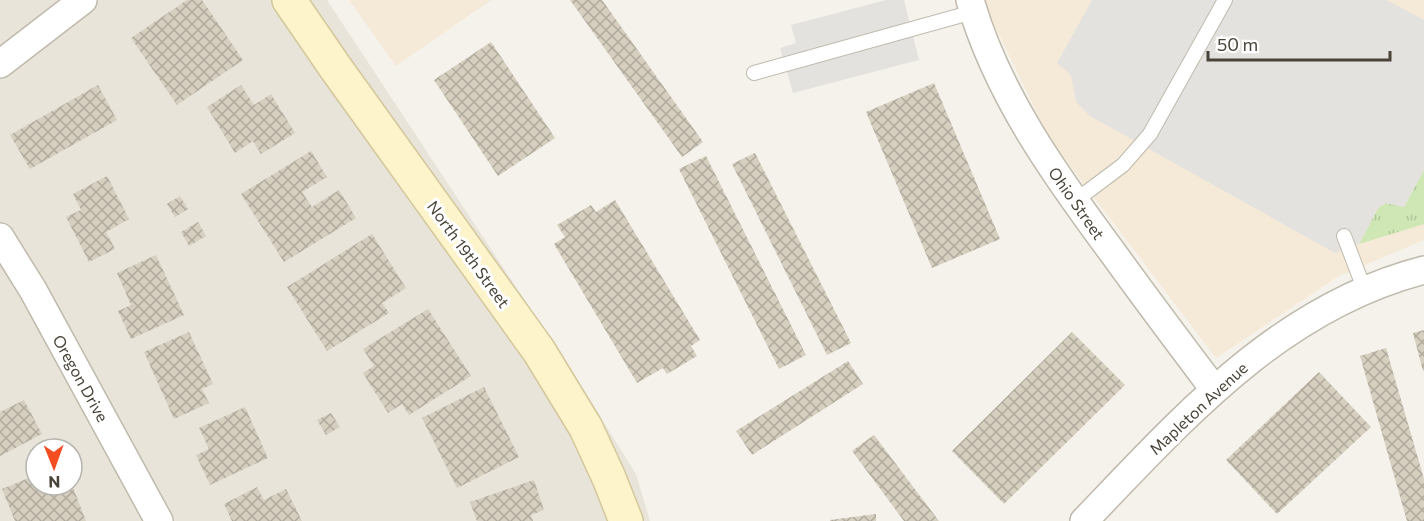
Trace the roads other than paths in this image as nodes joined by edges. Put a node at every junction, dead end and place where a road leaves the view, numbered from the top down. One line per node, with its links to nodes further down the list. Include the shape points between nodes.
1 (83, 0): 5 (street)
2 (289, 0): 14 (street, North 19th Street, via 552,371 599,454)
3 (1225, 0): 7 (lane, via 1150,134 1124,165)
4 (971, 6): 6 (lane); 7 (street, Ohio Street, via 994,67 1014,105)
5 (0, 64)
6 (754, 73)
7 (1075, 201): 12 (street, Ohio Street)
8 (1344, 236): 11 (lane)
9 (0, 237): 13 (street, Oregon Drive)
10 (1424, 270): 11 (street, Mapleton Avenue)
11 (1365, 291): 12 (street, Mapleton Avenue, via 1274,341)
12 (1214, 389): 15 (street, Mapleton Avenue)
13 (159, 521)
14 (626, 521)
15 (1084, 521)

